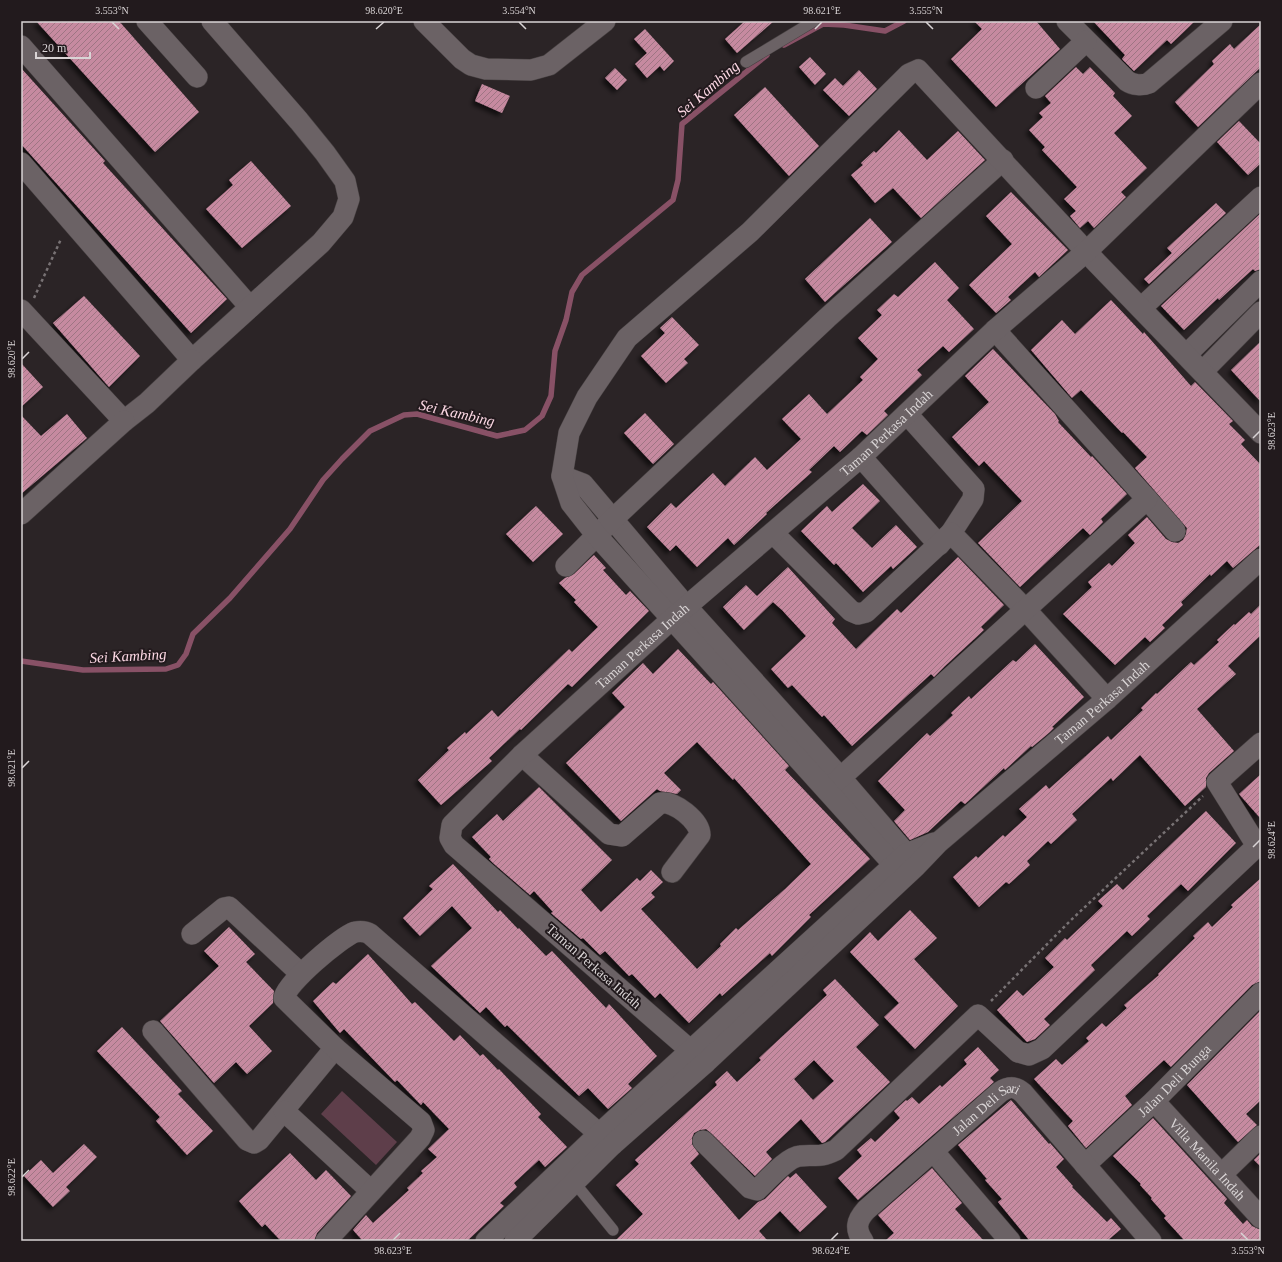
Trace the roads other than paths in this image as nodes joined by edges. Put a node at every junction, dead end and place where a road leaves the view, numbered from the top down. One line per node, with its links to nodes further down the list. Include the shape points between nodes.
1 (147, 21): 11 (street)
2 (212, 21): 19 (street, via 325,154 345,181 349,199 343,217 321,243)
3 (424, 21): 4 (street, via 471,65 486,69 531,70 539,70 549,65)
4 (605, 21)
5 (814, 21): 10 (lane)
6 (1067, 21): 8 (street)
7 (1222, 21): 8 (street, via 1144,85 1127,81)
8 (1086, 41): 13 (street)
9 (21, 46): 19 (street)
10 (746, 62)
11 (197, 77)
12 (1261, 83): 17 (street, Taman Perkasa Indah)
13 (1036, 88)
14 (1003, 160): 17 (street); 31 (street, via 921,71 914,70 750,232 627,338 587,397 569,432); 34 (street, via 827,318)
15 (21, 163): 25 (street)
16 (1261, 197): 20 (street)
17 (1086, 251): 20 (street); 23 (street, Taman Perkasa Indah)
18 (1261, 281): 24 (street)
19 (250, 307): 25 (street)
20 (1141, 308): 24 (street)
21 (1261, 312): 26 (street)
22 (24, 313): 28 (street)
23 (995, 330): 27 (street, Taman Perkasa Indah); 32 (street)
24 (1186, 355): 26 (street)
25 (192, 360): 28 (street)
26 (1203, 371): 29 (street)
27 (907, 414): 30 (street, Taman Perkasa Indah); 38 (street, via 974,489 973,499)
28 (124, 422): 33 (street)
29 (1261, 433)
30 (861, 456): 36 (street, Taman Perkasa Indah); 38 (street)
31 (562, 476): 34 (street, via 583,484); 37 (street, via 571,503)
32 (1147, 499): 35 (street); 43 (street)
33 (21, 514)
34 (613, 519): 37 (street); 39 (street)
35 (1175, 531)
36 (774, 533): 38 (street, via 850,611 858,614 866,612); 44 (street, Taman Perkasa Indah)
37 (597, 536): 41 (street); 42 (street)
38 (945, 539): 43 (street)
39 (644, 556): 42 (street); 44 (street)
40 (1261, 559): 45 (street, Taman Perkasa Indah)
41 (566, 566)
42 (629, 570): 44 (street)
43 (1025, 609): 45 (street); 48 (street)
44 (679, 612): 47 (street, Taman Perkasa Indah); 48 (street)
45 (1107, 698): 50 (street, Taman Perkasa Indah, via 939,842)
46 (1261, 743): 49 (street, via 1217,782)
47 (522, 755): 51 (street, via 614,836 622,836 660,803 671,803 685,813 699,829 700,835); 57 (street, Taman Perkasa Indah, via 456,819 452,825 450,838 454,845)
48 (834, 784): 50 (street)
49 (1259, 848): 62 (street, via 1042,1049 1029,1055 1018,1052 978,1014 836,1150 823,1156 799,1156 789,1160 757,1190 750,1188)
50 (905, 865): 57 (street, Taman Perkasa Indah)
51 (672, 872)
52 (192, 934): 53 (street, via 224,908 229,907)
53 (301, 974): 56 (street, via 285,993 284,998); 61 (street, via 334,945 354,933 365,932)
54 (1261, 993): 58 (street, Jalan Deli Bunga)
55 (153, 1032): 59 (street, via 247,1140 254,1143 259,1140)
56 (335, 1048): 59 (street); 67 (street, via 421,1122 423,1127 420,1138)
57 (697, 1056): 61 (street, Taman Perkasa Indah)
58 (1154, 1101): 64 (street, Jalan Deli Bunga); 65 (street, Villa Manila Indah)
59 (284, 1111): 67 (street)
60 (1261, 1136): 65 (street)
61 (606, 1139): 66 (street, Taman Perkasa Indah); 70 (street, Taman Perkasa Indah)
62 (703, 1141)
63 (933, 1151): 64 (street, Jalan Deli Sari, via 1000,1092 1012,1087 1023,1093); 73 (street, Jalan Deli Sari, via 860,1216 856,1223); 74 (street)
64 (1085, 1165): 75 (street, Jalan Deli Sari)
65 (1222, 1174): 68 (street, Villa Manila Indah)
66 (574, 1182): 69 (lane); 72 (street, Taman Perkasa Indah)
67 (371, 1191): 71 (street)
68 (1261, 1218)
69 (613, 1230)
70 (493, 1239)
71 (326, 1241)
72 (515, 1241)
73 (863, 1241)
74 (1010, 1241)
75 (1151, 1241)

